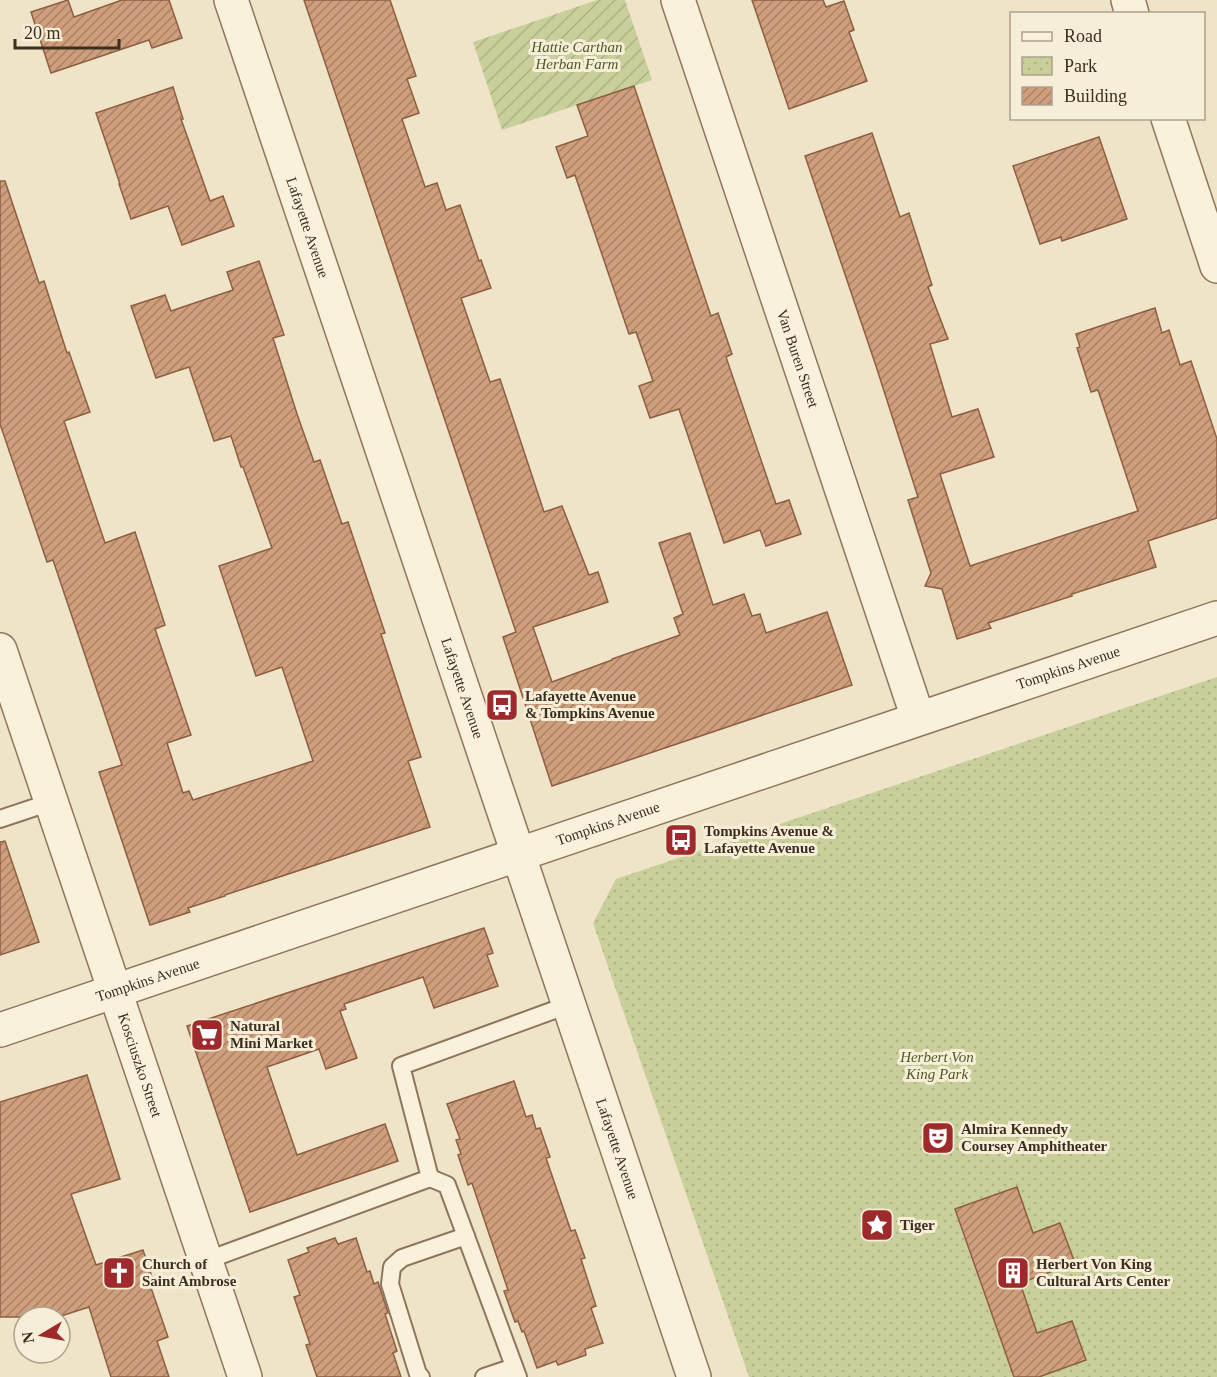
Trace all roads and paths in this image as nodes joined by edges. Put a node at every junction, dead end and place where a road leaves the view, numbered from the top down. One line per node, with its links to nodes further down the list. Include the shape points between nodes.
1 (231, 0): 10 (street, Lafayette Avenue)
2 (678, 0): 7 (street, Van Buren Street)
3 (1168, 120): 4 (street)
4 (1217, 266)
5 (1217, 618): 7 (street, Tompkins Avenue)
6 (0, 650): 8 (street, Kosciuszko Street)
7 (918, 718): 10 (street, Tompkins Avenue)
8 (51, 802): 9 (lane); 11 (street, Kosciuszko Street)
9 (0, 819)
10 (518, 855): 11 (street, Tompkins Avenue); 12 (street, Lafayette Avenue)
11 (115, 992): 13 (street, Tompkins Avenue); 16 (street, Kosciuszko Street)
12 (568, 1005): 14 (lane, via 401,1066); 21 (street, Lafayette Avenue)
13 (0, 1030)
14 (430, 1178): 15 (lane, via 447,1185); 16 (lane)
15 (466, 1236): 17 (lane); 19 (lane, via 402,1258 392,1267 390,1284)
16 (205, 1261): 18 (street, Kosciuszko Street)
17 (516, 1372): 20 (lane)
18 (244, 1377)
19 (421, 1377)
20 (484, 1377)
21 (692, 1377)

